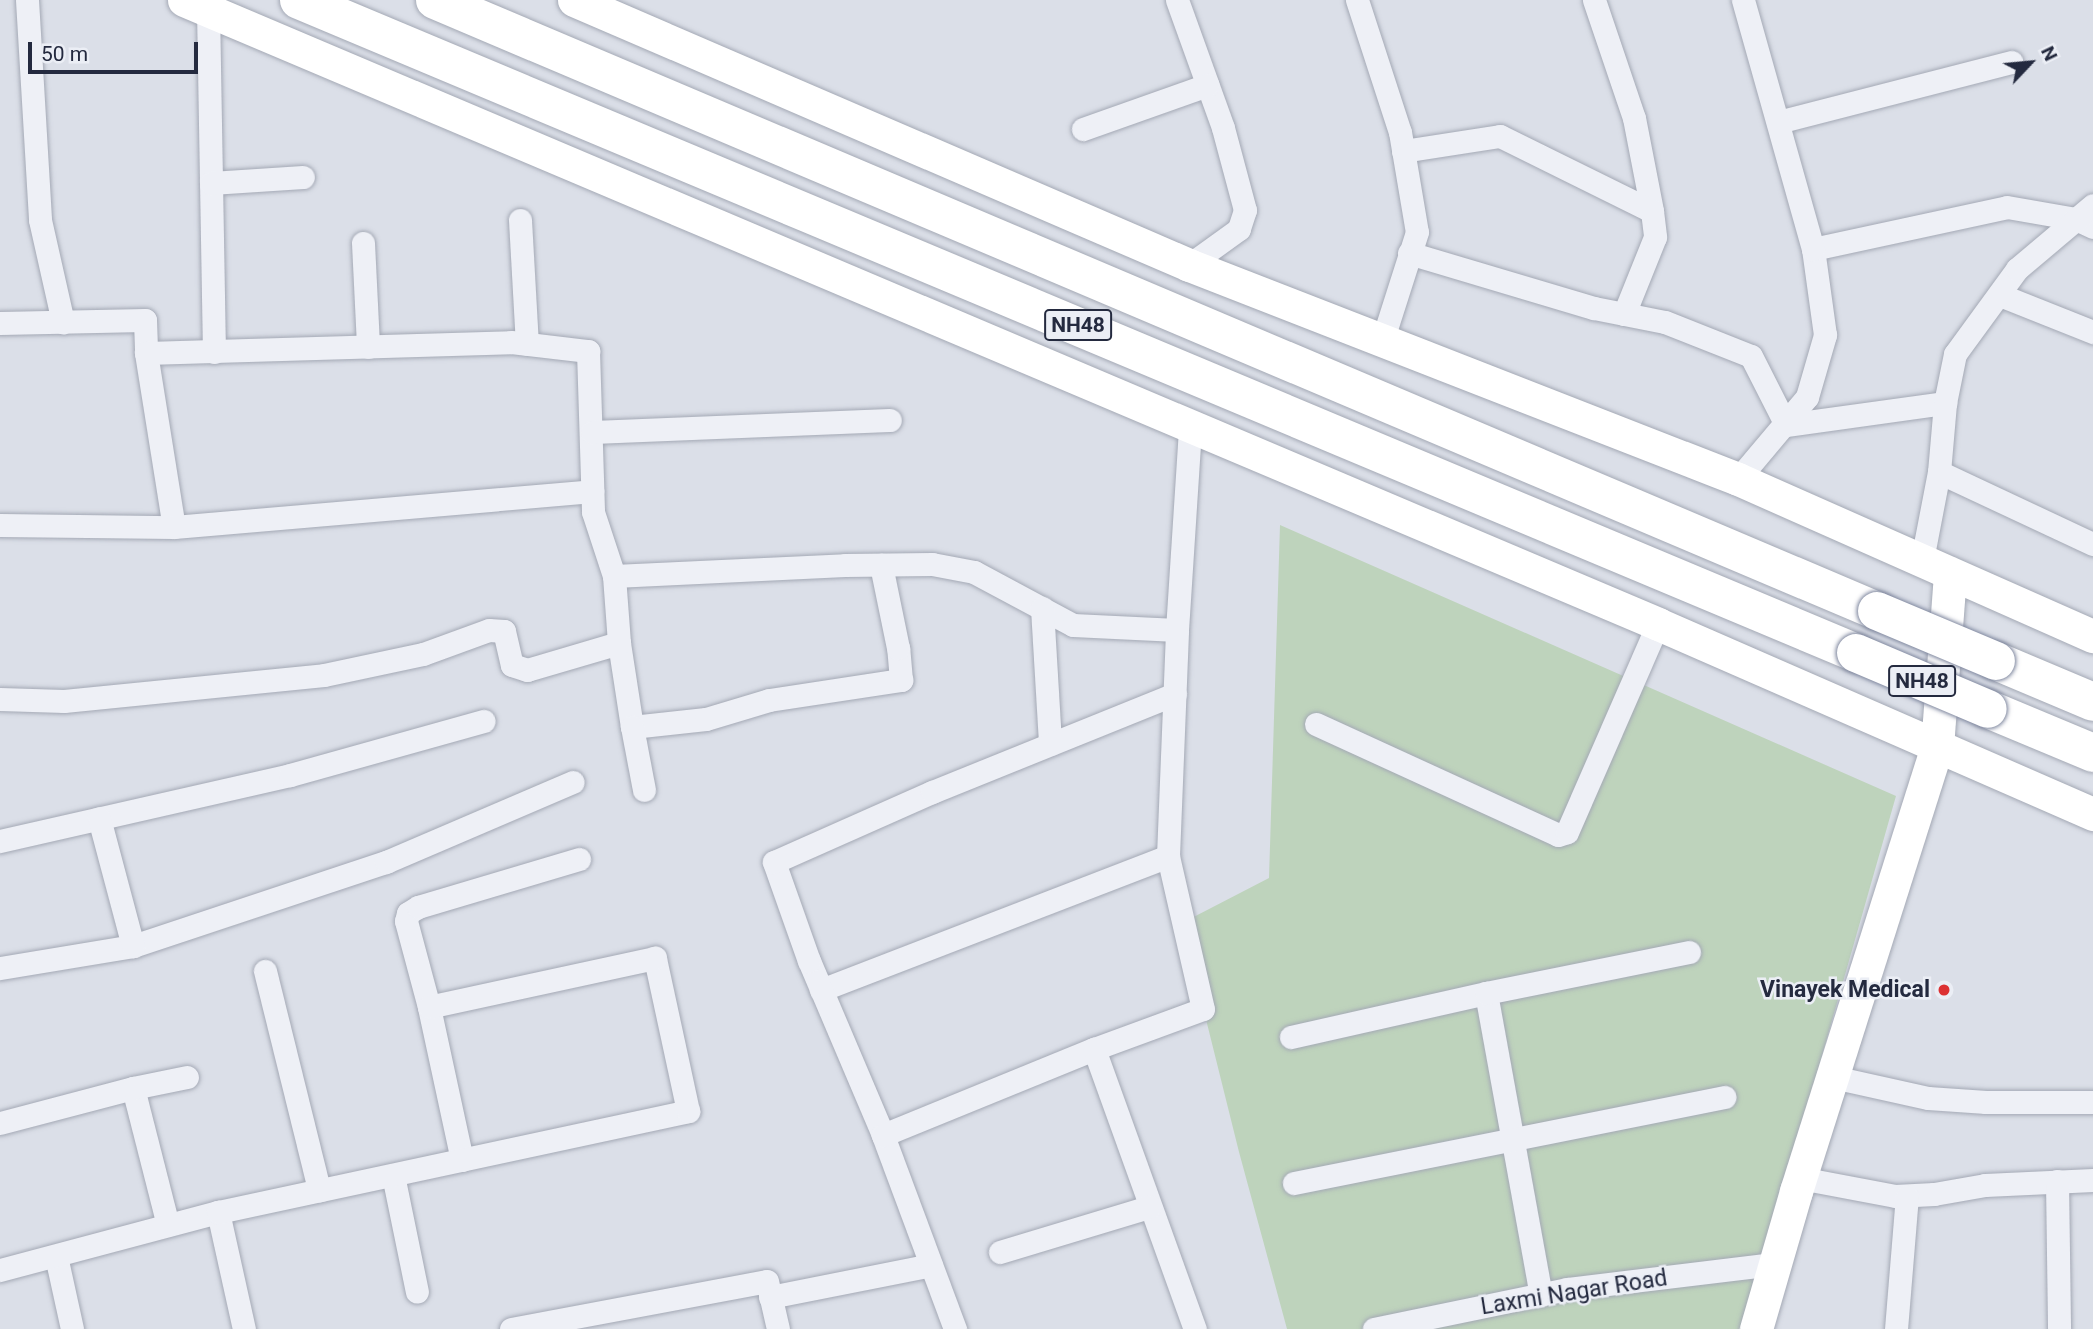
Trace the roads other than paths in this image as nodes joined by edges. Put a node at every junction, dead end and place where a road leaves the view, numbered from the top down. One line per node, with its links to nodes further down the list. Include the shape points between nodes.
1 (27, 0): 26 (street, via 40,220)
2 (299, 0): 61 (highway, NH48, bridge)
3 (435, 0): 55 (highway, NH48, bridge)
4 (574, 0): 23 (street)
5 (1177, 0): 11 (street)
6 (1357, 0): 14 (street)
7 (1594, 0): 17 (street, via 1634,118)
8 (1744, 0): 12 (street)
9 (196, 4): 16 (street); 37 (street)
10 (2011, 62): 12 (street)
11 (1207, 85): 13 (street); 23 (street, via 1245,210 1239,229)
12 (1778, 122): 21 (street)
13 (1083, 129)
14 (1403, 151): 17 (street, via 1500,136); 22 (street, via 1417,232)
15 (303, 177): 16 (street)
16 (211, 183): 32 (street)
17 (1652, 211): 25 (street, via 1655,237)
18 (2087, 217): 21 (street, via 2007,207); 24 (street, via 2017,269)
19 (520, 220): 30 (street)
20 (363, 243): 31 (street)
21 (1813, 249): 36 (street, via 1825,335 1807,397)
22 (1409, 253): 25 (street); 29 (street)
23 (1189, 265): 29 (street)
24 (2000, 295): 28 (street); 34 (street, via 1955,354)
25 (1624, 314): 36 (street, via 1665,323 1751,356)
26 (63, 322): 27 (street); 33 (street, via 145,320)
27 (0, 323)
28 (2093, 332)
29 (1381, 342): 40 (street)
30 (527, 344): 31 (street); 38 (street, via 588,351)
31 (368, 347): 32 (street)
32 (214, 352): 33 (street)
33 (146, 354): 43 (street)
34 (1945, 403): 36 (street); 39 (street)
35 (890, 420): 38 (street)
36 (1786, 425): 40 (street)
37 (1190, 429): 49 (street); 50 (street)
38 (592, 432): 41 (street)
39 (1939, 472): 44 (street); 46 (street)
40 (1738, 479): 46 (street)
41 (592, 491): 43 (street); 47 (street, via 593,512)
42 (0, 525): 43 (street)
43 (174, 527)
44 (2093, 544)
45 (881, 565): 47 (street); 48 (street, via 932,564 974,572); 58 (street, via 901,680 769,700 706,719)
46 (1936, 566): 51 (street); 60 (street)
47 (614, 576): 52 (street)
48 (1042, 608): 50 (street, via 1073,625); 59 (street)
49 (1658, 624): 57 (street, via 1567,832 1558,835); 60 (street)
50 (1177, 629): 53 (street)
51 (2093, 636)
52 (619, 643): 54 (street, via 527,670 512,665 504,631 489,630 423,654 324,675 64,701); 58 (street)
53 (1175, 694): 59 (street); 67 (street)
54 (0, 699)
55 (2093, 702)
56 (484, 721): 65 (street, via 290,775)
57 (1316, 724)
58 (632, 727): 63 (street)
59 (1050, 744): 73 (street, via 774,862)
60 (1937, 747): 64 (street); 79 (street)
61 (2093, 753)
62 (573, 782): 69 (street, via 386,862)
63 (644, 790)
64 (2093, 814)
65 (99, 818): 66 (street); 69 (street)
66 (0, 841)
67 (1168, 856): 73 (street); 77 (street, via 1203,1009)
68 (579, 859): 75 (street, via 408,913 406,922)
69 (133, 946): 71 (street)
70 (1689, 952): 74 (street)
71 (0, 968)
72 (265, 971): 92 (street)
73 (821, 990): 84 (street)
74 (1486, 993): 76 (street); 85 (street)
75 (429, 1007): 86 (street); 86 (street, via 655,958 688,1111)
76 (1291, 1037)
77 (1094, 1049): 84 (street); 94 (street)
78 (187, 1077): 80 (street)
79 (1833, 1077): 82 (street, via 1928,1098); 88 (street)
80 (134, 1088): 83 (street); 96 (street)
81 (1724, 1097): 85 (street)
82 (2093, 1102)
83 (0, 1123)
84 (883, 1135): 100 (street)
85 (1512, 1139): 91 (street); 103 (street)
86 (462, 1160): 87 (street)
87 (393, 1175): 92 (street); 102 (street)
88 (1800, 1178): 93 (street); 99 (street)
89 (2093, 1180): 90 (street)
90 (2057, 1181): 93 (street); 114 (street)
91 (1294, 1183)
92 (319, 1190): 95 (street)
93 (1908, 1196): 113 (street)
94 (1149, 1207): 97 (street); 110 (street)
95 (218, 1212): 96 (street); 106 (street)
96 (168, 1225): 98 (street)
97 (1000, 1252)
98 (56, 1256): 101 (street); 105 (street)
99 (1774, 1264): 103 (street, Laxmi Nagar Road); 112 (street)
100 (931, 1265): 104 (street); 109 (street)
101 (1, 1268)
102 (417, 1292)
103 (1541, 1295): 111 (street, Laxmi Nagar Road)
104 (771, 1297): 107 (street, via 767,1281); 108 (street)
105 (72, 1329)
106 (244, 1329)
107 (511, 1329)
108 (778, 1329)
109 (955, 1329)
110 (1195, 1329)
111 (1374, 1329)
112 (1756, 1329)
113 (1896, 1329)
114 (2059, 1329)

